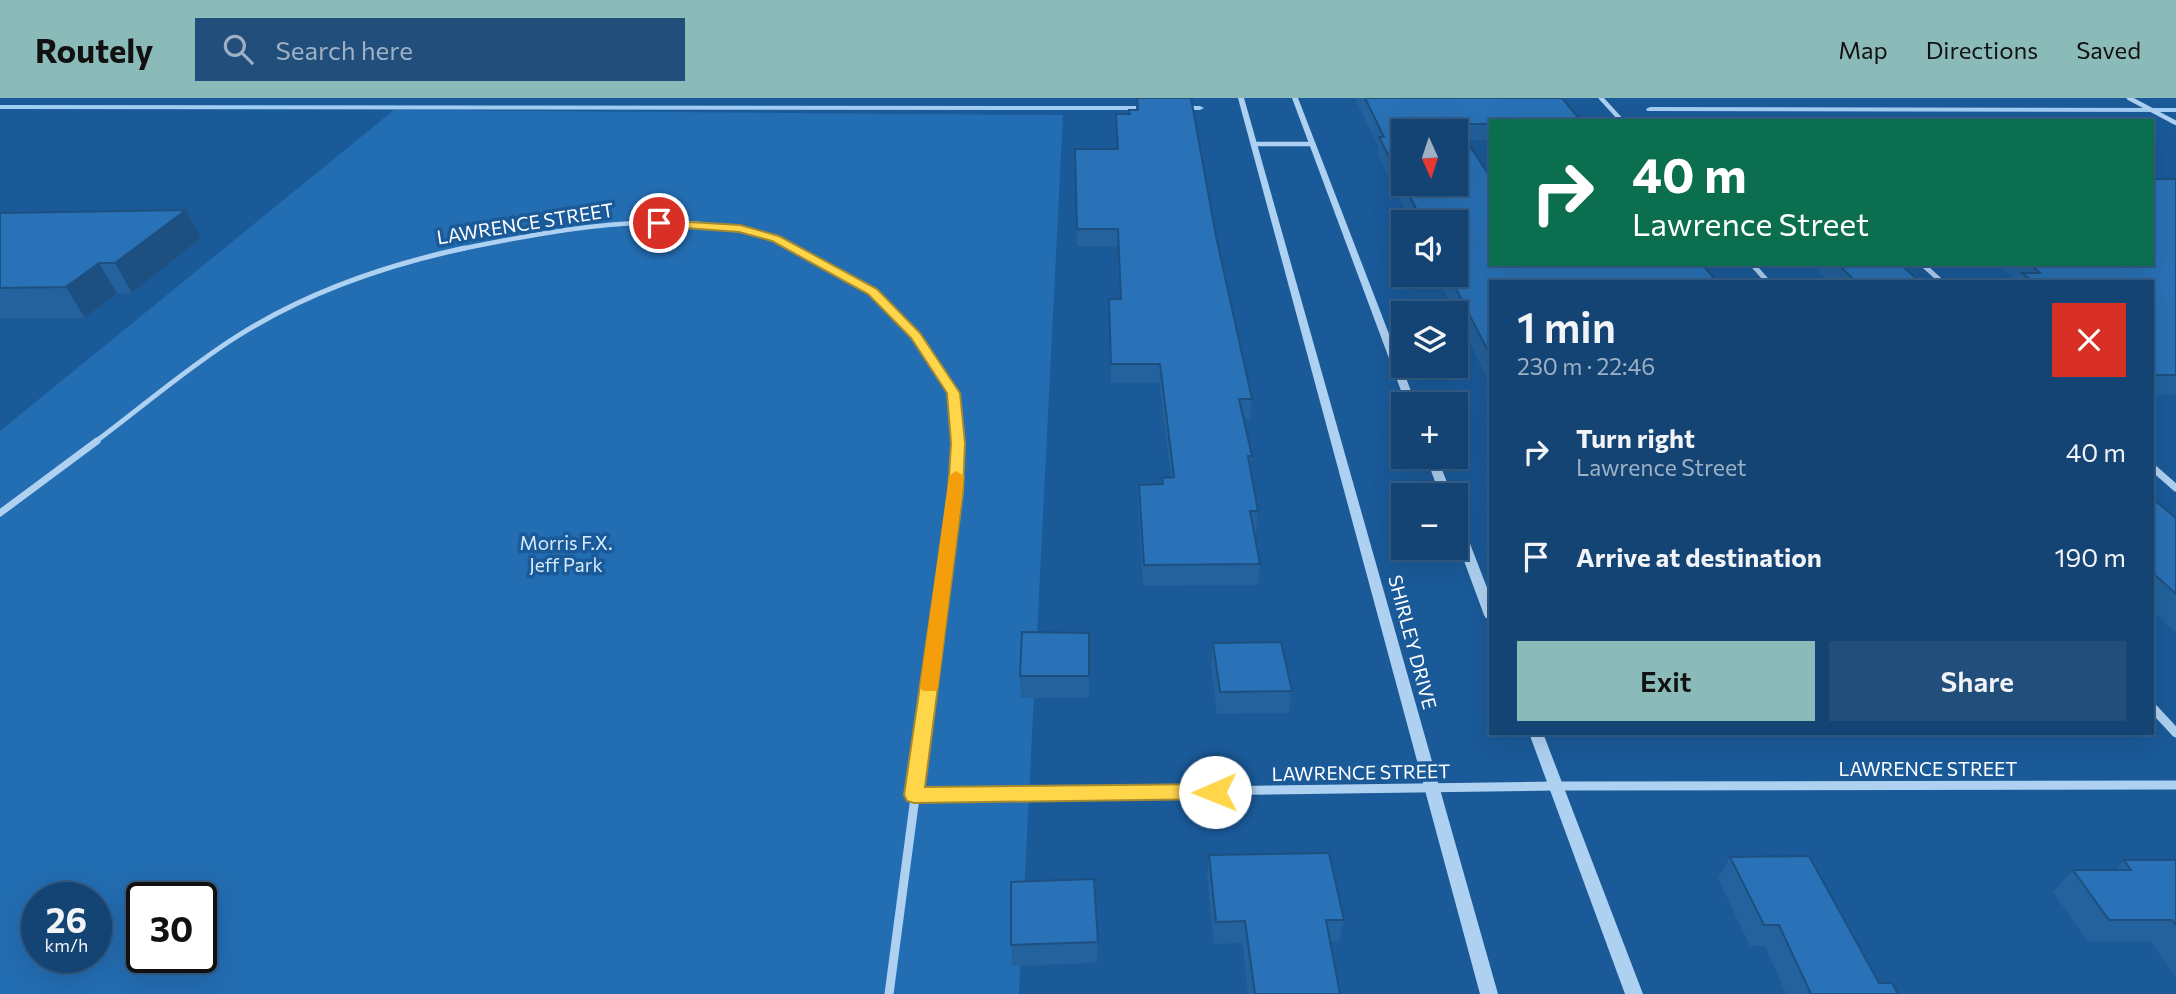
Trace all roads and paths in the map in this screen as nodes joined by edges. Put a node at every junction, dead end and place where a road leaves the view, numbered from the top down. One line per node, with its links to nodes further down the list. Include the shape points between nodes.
1 (1241, 98): 7 (street, SHIRLEY DRIVE)
2 (1294, 98): 8 (street)
3 (1601, 98): 5 (street)
4 (2129, 98): 6 (street)
5 (1620, 119)
6 (2176, 123)
7 (1254, 144): 8 (street); 24 (street, SHIRLEY DRIVE)
8 (1312, 144): 13 (street)
9 (1754, 266): 11 (street)
10 (1924, 266): 12 (street)
11 (1766, 280)
12 (1940, 280)
13 (1406, 392)
14 (2154, 469): 15 (street)
15 (2176, 488)
16 (0, 513): 25 (street, LAWRENCE STREET, via 236,337 328,288 474,246 584,229 681,222 740,228 775,239 873,292 916,336 953,393 958,443 955,493)
17 (1468, 555): 18 (street)
18 (1489, 610)
19 (2154, 709): 20 (street)
20 (2176, 733)
21 (1537, 735): 23 (street)
22 (2176, 785): 23 (street, LAWRENCE STREET)
23 (1556, 786): 24 (street, LAWRENCE STREET); 28 (street)
24 (1432, 789): 25 (street, LAWRENCE STREET); 27 (street, SHIRLEY DRIVE)
25 (914, 795): 26 (street)
26 (889, 994)
27 (1489, 994)
28 (1634, 994)

